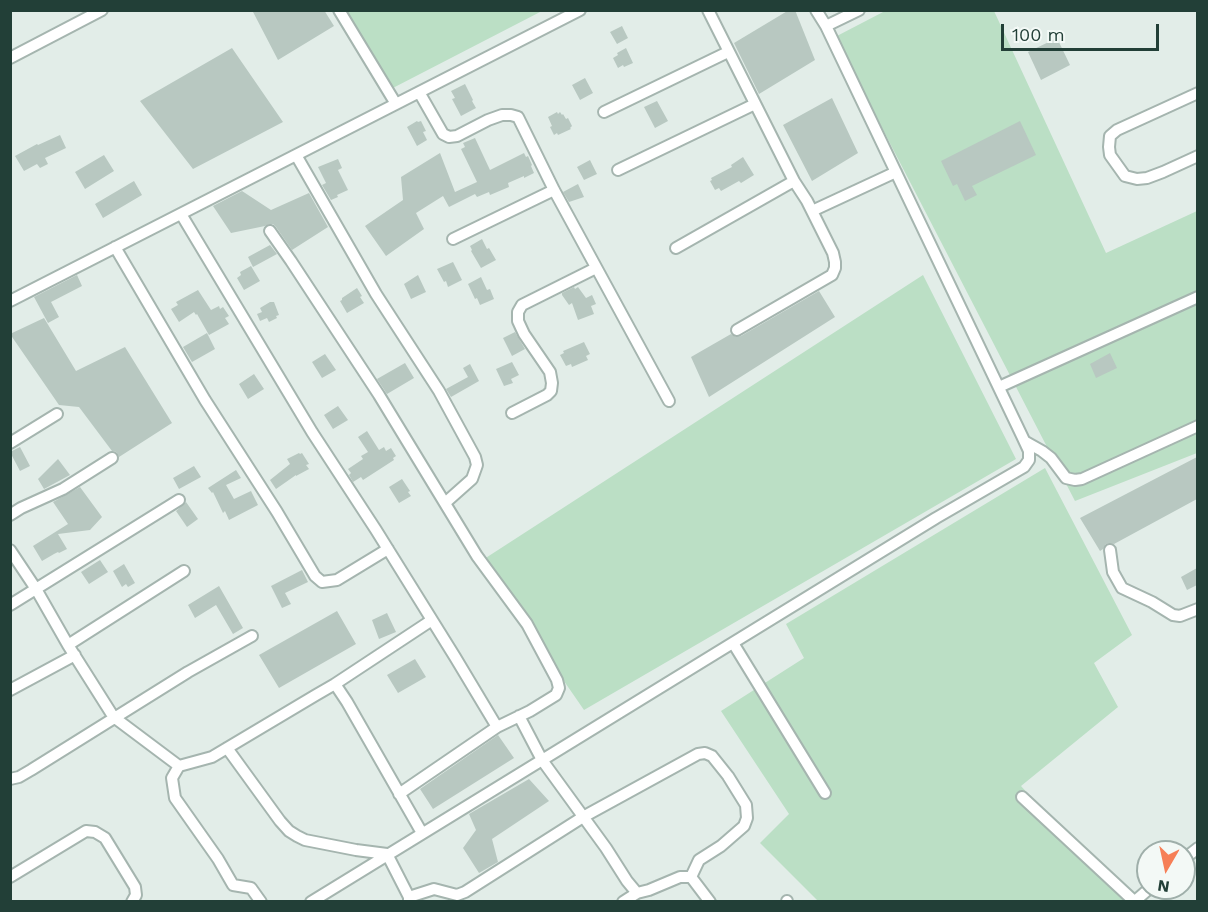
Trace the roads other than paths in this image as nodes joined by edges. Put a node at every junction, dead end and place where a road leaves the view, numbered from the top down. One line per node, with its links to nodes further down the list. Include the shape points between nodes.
1 (102, 10): 9 (street)
2 (339, 10): 12 (street)
3 (579, 10): 10 (street)
4 (708, 10): 8 (street)
5 (816, 10): 7 (street)
6 (859, 10): 7 (street)
7 (826, 26): 18 (street)
8 (728, 52): 13 (street); 14 (street)
9 (10, 58)
10 (419, 92): 12 (street); 20 (street, via 443,134 449,137 502,115 518,117)
11 (1197, 93): 16 (street, via 1117,130 1110,136 1109,147 1125,176 1137,179)
12 (396, 104): 15 (street)
13 (755, 104): 17 (street); 19 (street)
14 (604, 112)
15 (296, 155): 22 (street); 40 (street, via 475,457 477,465 472,479)
16 (1197, 156)
17 (618, 171)
18 (896, 172): 21 (street); 31 (street)
19 (794, 181): 21 (street); 26 (street)
20 (554, 190): 24 (street); 27 (street)
21 (812, 211): 30 (street, via 833,254 832,275)
22 (181, 214): 25 (street); 42 (street, via 312,432)
23 (270, 231): 40 (street)
24 (453, 239)
25 (115, 247): 29 (street); 42 (street, via 315,576 322,582 337,580)
26 (676, 248)
27 (596, 268): 32 (street); 33 (street, via 522,305 518,321 550,372 552,383 547,395)
28 (1197, 297): 31 (street)
29 (10, 301)
30 (737, 330)
31 (999, 387): 37 (street)
32 (669, 401)
33 (512, 413)
34 (57, 414): 36 (street)
35 (1197, 426): 37 (street, via 1075,480 1066,478 1051,458)
36 (10, 442)
37 (1026, 442): 51 (street, via 1029,460 1024,467)
38 (112, 458): 41 (street, via 63,489)
39 (179, 500): 46 (street)
40 (445, 503): 56 (street, via 477,556 527,624 557,680 556,695)
41 (10, 515)
42 (388, 549): 49 (street)
43 (10, 550): 46 (street)
44 (1110, 550): 48 (street, via 1113,572 1122,588 1173,615)
45 (184, 571): 52 (street)
46 (36, 589): 47 (street); 52 (street)
47 (10, 605)
48 (1197, 609)
49 (432, 620): 54 (street); 58 (street)
50 (252, 636): 57 (street)
51 (733, 643): 60 (street); 63 (street)
52 (68, 645): 53 (street)
53 (75, 655): 55 (street); 57 (street)
54 (335, 684): 59 (street); 64 (street)
55 (10, 690)
56 (519, 716): 58 (street); 60 (street)
57 (115, 718): 61 (street); 62 (street)
58 (497, 727): 64 (street)
59 (227, 748): 61 (street, via 212,757); 68 (street, via 289,831 321,843)
60 (542, 760): 66 (street); 67 (street)
61 (179, 766): 75 (street, via 172,778 175,798 233,885 251,888)
62 (10, 779)
63 (825, 793)
64 (399, 794): 67 (street)
65 (1022, 797): 73 (street)
66 (583, 817): 70 (street, via 698,753 712,756 746,805 747,818 744,826 699,860); 71 (street); 72 (street, via 465,892 457,895 434,889)
67 (422, 833): 68 (street)
68 (387, 854): 72 (street); 76 (street)
69 (10, 877): 74 (street, via 86,831 95,832 105,838 135,887)
70 (691, 877): 71 (street); 78 (street)
71 (637, 893): 77 (street)
72 (409, 899)
73 (1135, 901)
74 (132, 902)
75 (261, 902)
76 (311, 902)
77 (623, 902)
78 (710, 902)

